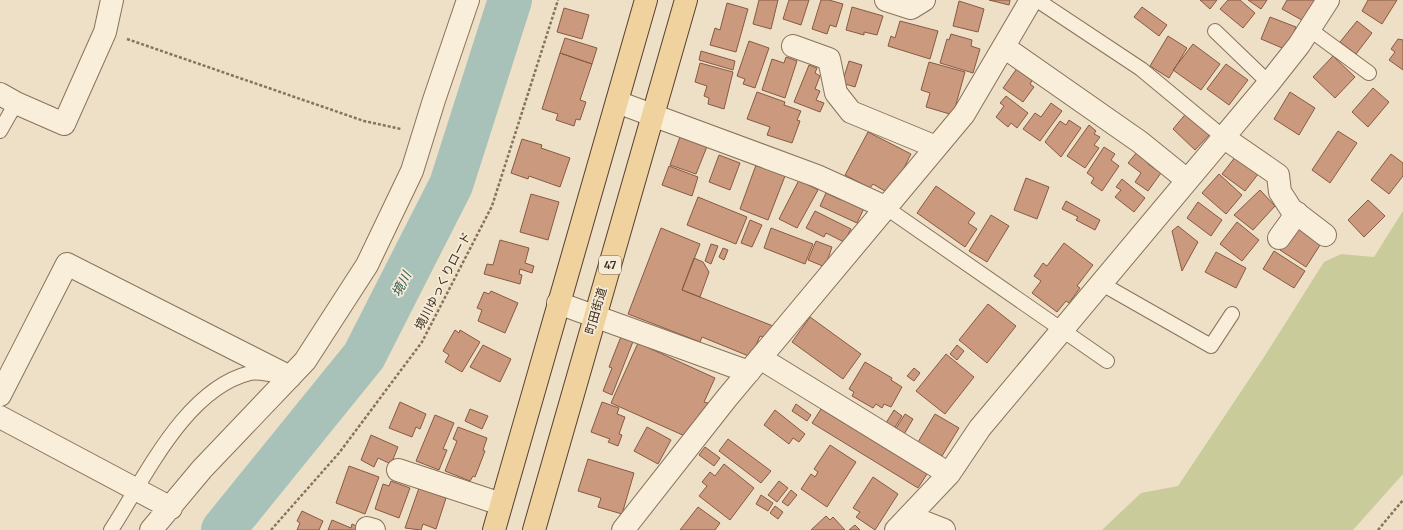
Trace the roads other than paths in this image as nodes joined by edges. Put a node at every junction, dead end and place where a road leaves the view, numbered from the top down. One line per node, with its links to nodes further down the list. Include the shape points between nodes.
1 (112, 0): 16 (street, via 105,32 64,124)
2 (468, 0): 34 (street, via 412,171 367,265 305,361)
3 (646, 0): 17 (main road)
4 (686, 0): 18 (main road, 町田街道 / 47)
5 (886, 0): 6 (street, via 910,8)
6 (924, 0)
7 (1031, 0): 13 (street)
8 (1037, 0): 20 (lane, via 1141,69)
9 (1328, 0): 10 (street)
10 (1309, 29): 14 (lane); 15 (street)
11 (1215, 32): 15 (lane)
12 (793, 46): 21 (street, via 829,59 836,93 851,112)
13 (1004, 47): 21 (street, via 964,114); 22 (street, via 1140,142)
14 (1369, 73)
15 (1269, 83): 20 (street)
16 (8, 99): 19 (lane)
17 (617, 102): 18 (street); 28 (main road)
18 (653, 114): 23 (street, via 817,176); 30 (main road, 町田街道 / 47)
19 (0, 131)
20 (1223, 136): 22 (street); 24 (street, via 1278,175 1280,192 1291,209)
21 (936, 147): 23 (street)
22 (1187, 180): 27 (street)
23 (885, 207): 31 (lane); 33 (street)
24 (1297, 213): 25 (street); 26 (street)
25 (1325, 235)
26 (1279, 238)
27 (1102, 284): 29 (lane, via 1211,346); 31 (street)
28 (558, 303): 30 (street); 40 (main road)
29 (1232, 314)
30 (595, 316): 33 (street); 46 (main road, 町田街道 / 47)
31 (1063, 330): 32 (lane); 38 (street, via 980,428)
32 (1107, 361)
33 (754, 365): 38 (street); 47 (street)
34 (290, 377): 35 (street, via 67,264); 39 (lane, via 252,372 230,380 215,390 195,407 170,435 158,451); 41 (street, via 202,469)
35 (0, 395)
36 (0, 417): 39 (street)
37 (398, 470): 40 (street)
38 (949, 474): 42 (street)
39 (137, 490): 41 (street); 43 (lane)
40 (501, 504): 45 (main road)
41 (171, 508): 44 (street)
42 (903, 523): 48 (street)
43 (112, 530)
44 (151, 530)
45 (494, 530)
46 (534, 530)
47 (623, 530)
48 (944, 530)

